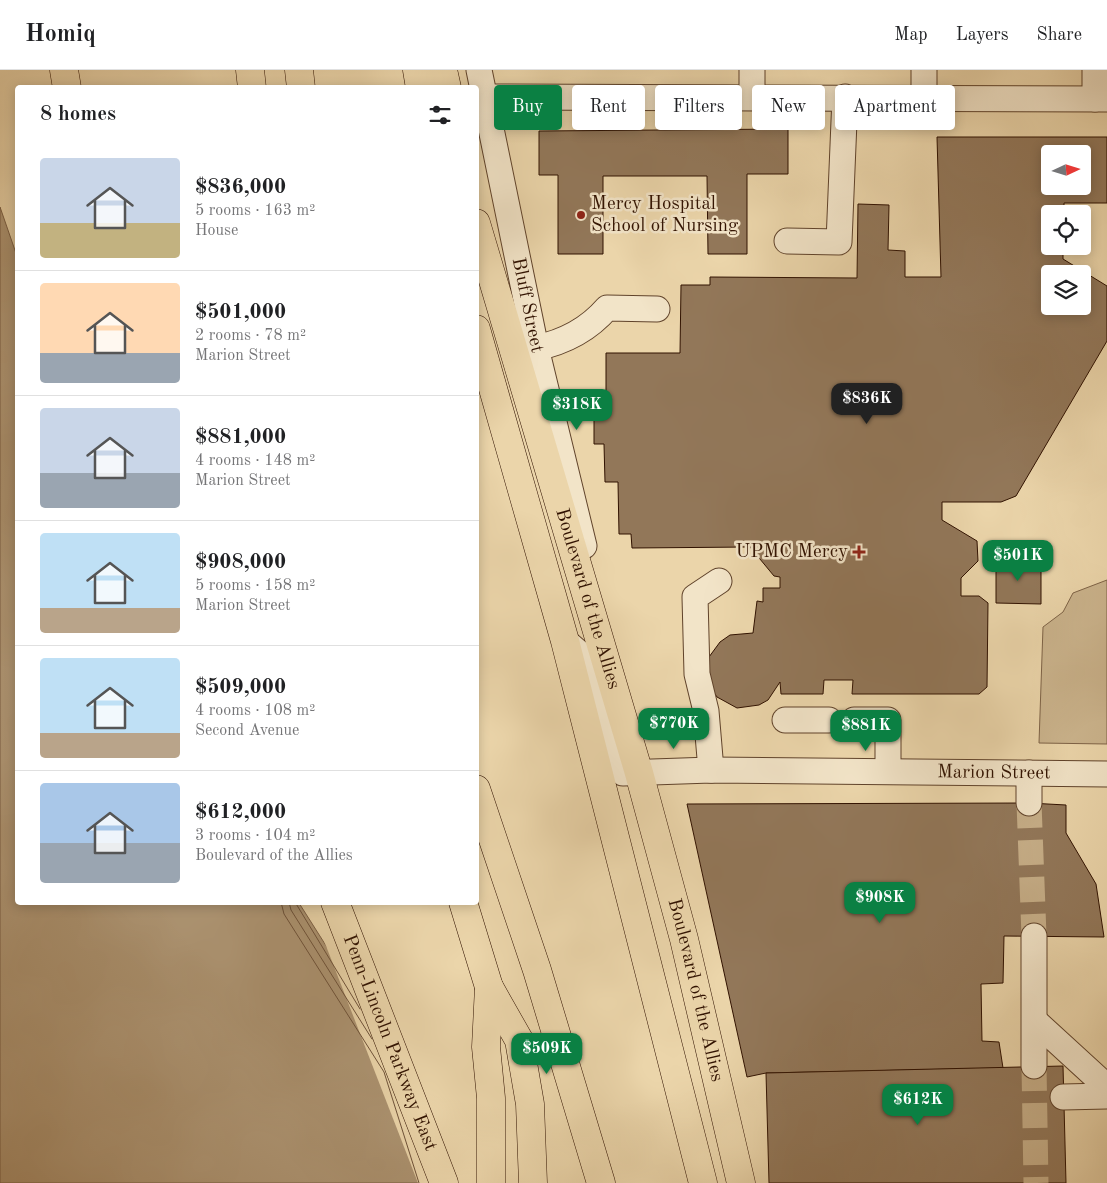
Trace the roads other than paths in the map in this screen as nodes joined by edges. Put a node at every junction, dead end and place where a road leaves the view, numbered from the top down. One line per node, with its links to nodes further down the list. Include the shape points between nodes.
1 (64, 70): 10 (main road)
2 (250, 70): 11 (main road)
3 (299, 70): 12 (main road)
4 (417, 70): 13 (main road)
5 (443, 70): 14 (main road)
6 (479, 70): 17 (street, Bluff Street)
7 (752, 70): 15 (street)
8 (924, 70): 16 (street)
9 (1095, 70): 20 (street)
10 (66, 85)
11 (252, 85)
12 (301, 85)
13 (420, 85)
14 (446, 85)
15 (752, 85)
16 (924, 85)
17 (483, 97): 18 (street); 26 (street, Bluff Street)
18 (752, 97)
19 (955, 98): 20 (street)
20 (1101, 99)
21 (844, 130): 23 (street, via 839,242)
22 (479, 233): 34 (main road, Boulevard of the Allies)
23 (787, 241)
24 (657, 309): 26 (street, via 607,308 585,330 555,344)
25 (479, 340): 28 (main road, Boulevard of the Allies)
26 (536, 348): 34 (street, Bluff Street)
27 (719, 582): 32 (street, via 695,597 697,674 706,711)
28 (565, 642): 34 (street, Marion Street, via 579,653 593,681 618,767 624,773); 52 (main road, Boulevard of the Allies)
29 (785, 720): 30 (street)
30 (829, 720)
31 (854, 720): 33 (street, via 888,720)
32 (711, 770): 33 (street, Marion Street); 34 (street, Marion Street)
33 (888, 771): 35 (street, Marion Street)
34 (639, 772): 53 (main road, Boulevard of the Allies, via 684,939)
35 (1029, 773): 36 (street, Marion Street); 38 (street)
36 (1107, 774)
37 (479, 798): 51 (main road)
38 (1029, 804)
39 (336, 905): 48 (main road, Penn-Lincoln Parkway East)
40 (463, 905): 42 (main road)
41 (1034, 936): 43 (street)
42 (489, 987): 49 (main road, via 486,1048 492,1107); 50 (main road, via 519,1040 530,1104)
43 (1036, 1022): 44 (street); 45 (street)
44 (1034, 1066)
45 (1107, 1087)
46 (1064, 1096): 47 (street)
47 (1107, 1096)
48 (444, 1183)
49 (491, 1183)
50 (533, 1183)
51 (601, 1183)
52 (703, 1183)
53 (741, 1183)

